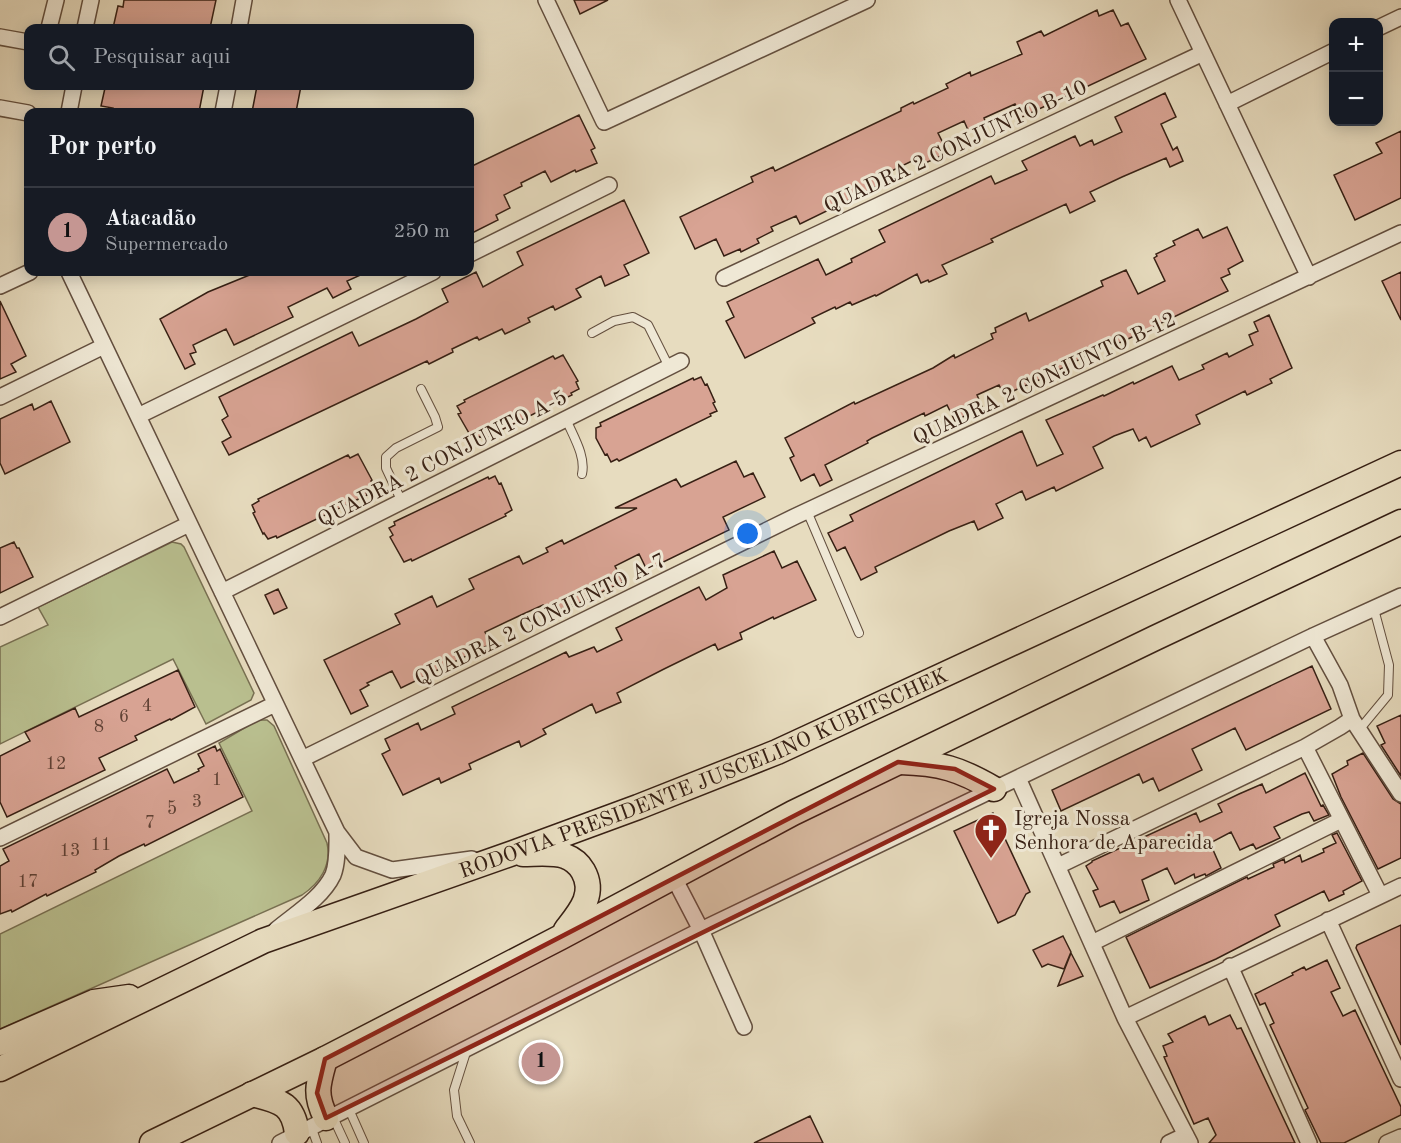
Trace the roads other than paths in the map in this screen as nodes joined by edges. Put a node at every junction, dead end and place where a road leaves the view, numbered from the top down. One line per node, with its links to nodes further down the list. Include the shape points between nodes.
1 (56, 0): 8 (street)
2 (91, 0): 9 (street)
3 (244, 0): 10 (street)
4 (546, 0): 5 (street, via 604,122)
5 (867, 0)
6 (1178, 0): 14 (street)
7 (1401, 17): 11 (street)
8 (51, 24)
9 (86, 24)
10 (240, 24)
11 (1383, 26)
12 (0, 37): 13 (street)
13 (24, 41)
14 (1203, 53): 18 (street); 30 (street, QUADRA 2 CONJUNTO B-10)
15 (1329, 53): 18 (street)
16 (73, 90): 20 (street)
17 (227, 90): 21 (street)
18 (1227, 104): 29 (street)
19 (0, 108): 22 (street)
20 (70, 108)
21 (224, 108)
22 (24, 112)
23 (609, 185): 25 (street)
24 (1401, 233): 29 (street, QUADRA 2 CONJUNTO B-12)
25 (474, 252)
26 (24, 275): 31 (street)
27 (71, 276): 33 (street)
28 (425, 276): 37 (street)
29 (1309, 277): 42 (street, QUADRA 2 CONJUNTO B-12)
30 (724, 278)
31 (0, 286)
32 (592, 333): 34 (lane, via 614,321 633,317 648,325)
33 (104, 346): 36 (street); 37 (street)
34 (675, 364): 38 (street, QUADRA 2 CONJUNTO A-5)
35 (421, 389): 41 (lane, via 438,427 386,457 386,468)
36 (0, 397)
37 (138, 416): 44 (street)
38 (566, 419): 40 (lane, via 584,465); 41 (street, QUADRA 2 CONJUNTO A-5)
39 (1401, 463): 62 (highway, RODOVIA PRESIDENTE JUSCELINO KUBITSCHEK, via 777,752)
40 (582, 474)
41 (402, 502): 45 (street, QUADRA 2 CONJUNTO A-5)
42 (802, 514): 49 (lane); 54 (street, QUADRA 2 CONJUNTO A-7)
43 (1401, 522): 55 (highway)
44 (189, 524): 45 (street); 48 (street)
45 (222, 592): 51 (street)
46 (1401, 596): 47 (street)
47 (1374, 609): 50 (street); 52 (lane, via 1389,665 1388,695)
48 (0, 617)
49 (859, 633)
50 (1314, 636): 52 (street); 56 (street)
51 (276, 704): 54 (street); 61 (street)
52 (1356, 724): 53 (street, via 1340,727); 58 (street)
53 (1305, 747): 59 (street); 63 (street)
54 (302, 759): 60 (street)
55 (898, 762): 57 (highway, via 955,769); 64 (highway)
56 (1018, 778): 57 (street); 63 (street)
57 (994, 789): 68 (street)
58 (1401, 794)
59 (1341, 820): 66 (street); 71 (street)
60 (337, 832): 62 (street, via 356,858 392,870); 70 (street, via 335,867 325,887)
61 (0, 838)
62 (513, 853): 69 (highway, via 564,855 581,867 587,877 589,894); 70 (highway, RODOVIA PRESIDENTE JUSCELINO KUBITSCHEK)
63 (1058, 866): 71 (street)
64 (673, 876): 68 (street); 69 (highway)
65 (1401, 886): 66 (street)
66 (1380, 895): 67 (street)
67 (1328, 920): 72 (street); 80 (street)
68 (701, 930): 75 (street); 77 (street)
69 (561, 937): 78 (highway)
70 (263, 941): 73 (highway, RODOVIA PRESIDENTE JUSCELINO KUBITSCHEK)
71 (1092, 943): 74 (street)
72 (1230, 966): 74 (street); 91 (street)
73 (149, 994): 76 (highway, via 94,1002); 79 (highway, RODOVIA PRESIDENTE JUSCELINO KUBITSCHEK)
74 (1125, 1018): 85 (street)
75 (744, 1026)
76 (0, 1043)
77 (468, 1047): 82 (street); 89 (lane, via 454,1090 457,1116)
78 (325, 1059): 81 (highway); 83 (highway, via 318,1084 319,1103)
79 (0, 1069)
80 (1401, 1079)
81 (252, 1094): 83 (highway, via 279,1101); 86 (highway)
82 (348, 1107): 83 (street); 88 (lane)
83 (306, 1132): 87 (lane)
84 (1401, 1137): 92 (street)
85 (1188, 1139): 90 (street)
86 (152, 1143)
87 (345, 1143)
88 (364, 1143)
89 (470, 1143)
90 (1169, 1143)
91 (1309, 1143)
92 (1387, 1143)

